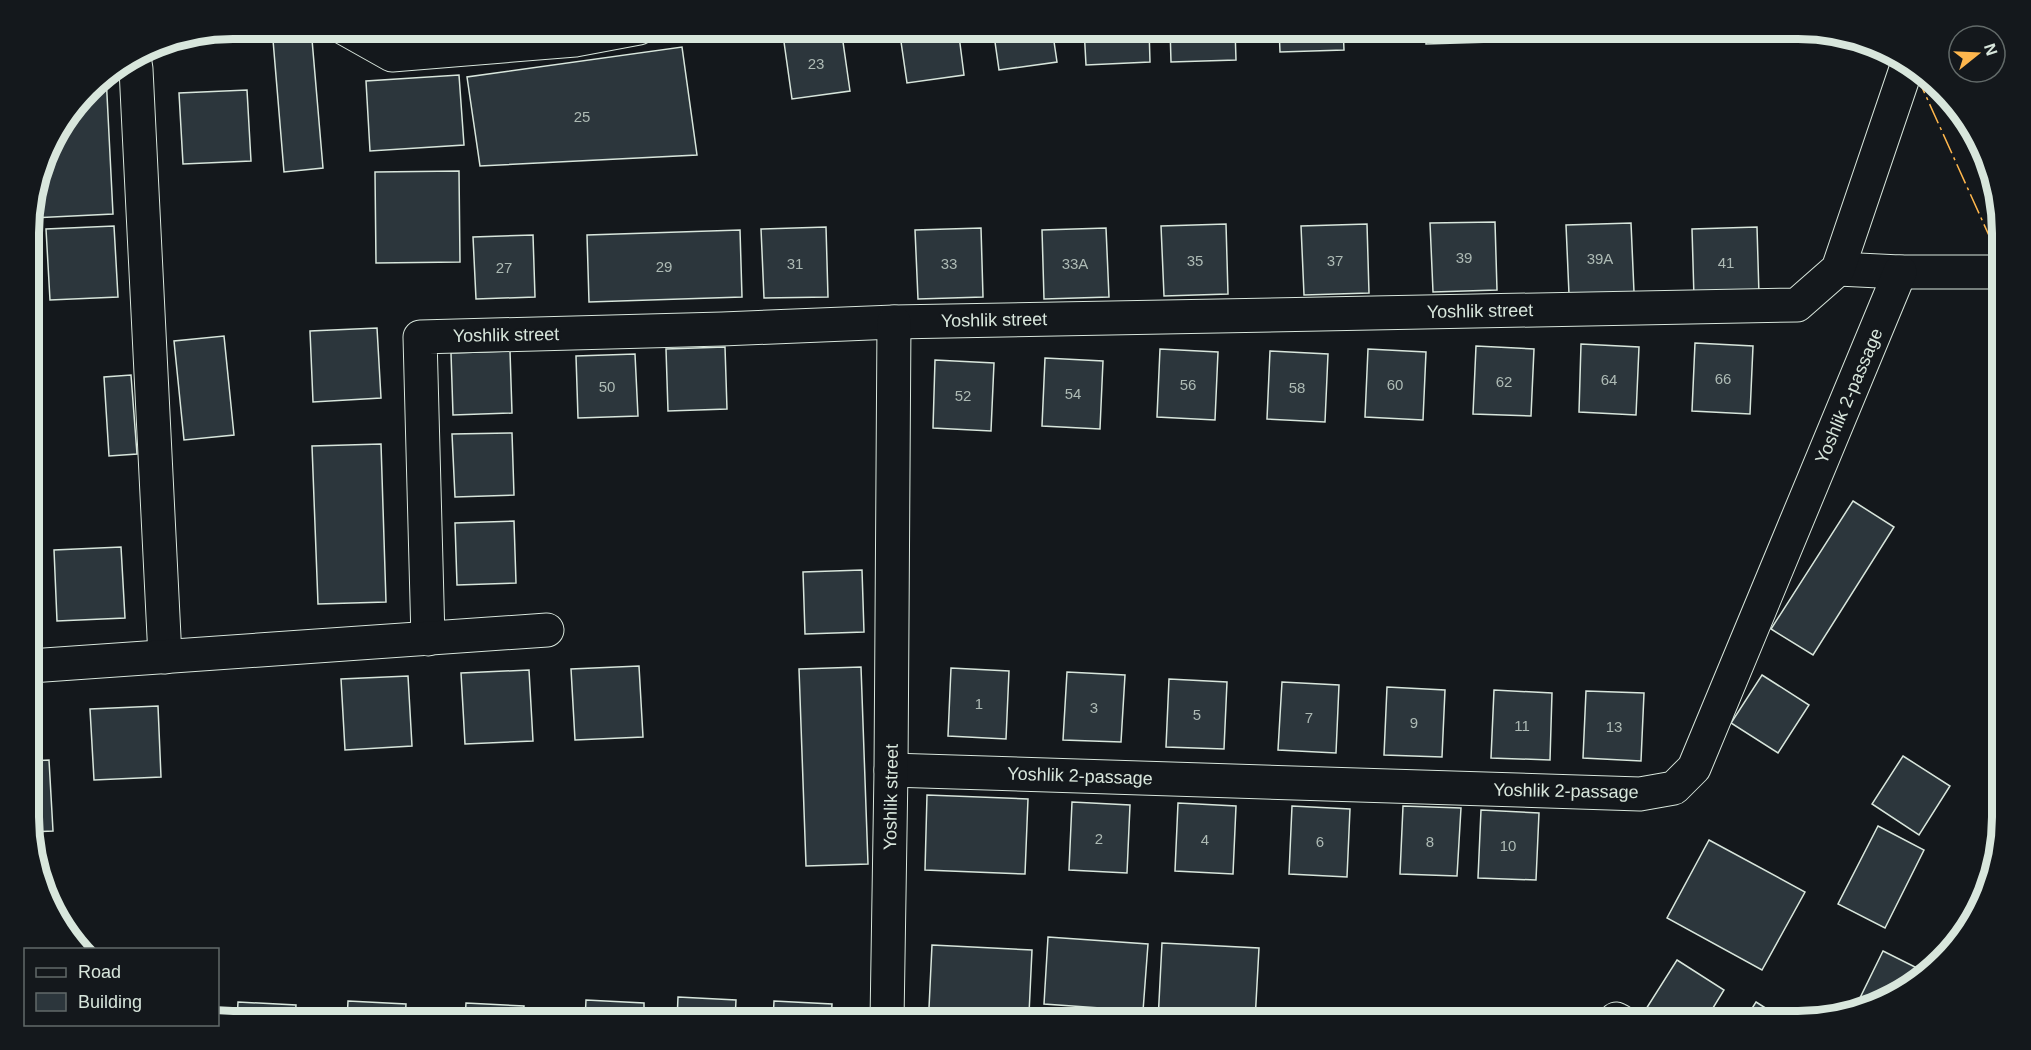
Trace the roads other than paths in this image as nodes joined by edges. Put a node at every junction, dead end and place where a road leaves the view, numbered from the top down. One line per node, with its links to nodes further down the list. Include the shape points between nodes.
1 (364, 39): 2 (street, via 392,55)
2 (530, 39)
3 (135, 66): 11 (street)
4 (1905, 71): 5 (street, Yoshlik street)
5 (1838, 269): 6 (street); 8 (street, Yoshlik street, via 1797,305)
6 (1900, 272): 7 (street); 13 (street, Yoshlik 2-passage, via 1694,768 1674,788 1640,794)
7 (1992, 272)
8 (894, 322): 10 (street, Yoshlik street, via 420,337); 13 (street, Yoshlik street)
9 (547, 630): 10 (street)
10 (428, 639): 11 (street)
11 (165, 657): 12 (street)
12 (39, 665)
13 (891, 770): 14 (street, Yoshlik street)
14 (887, 1011)

